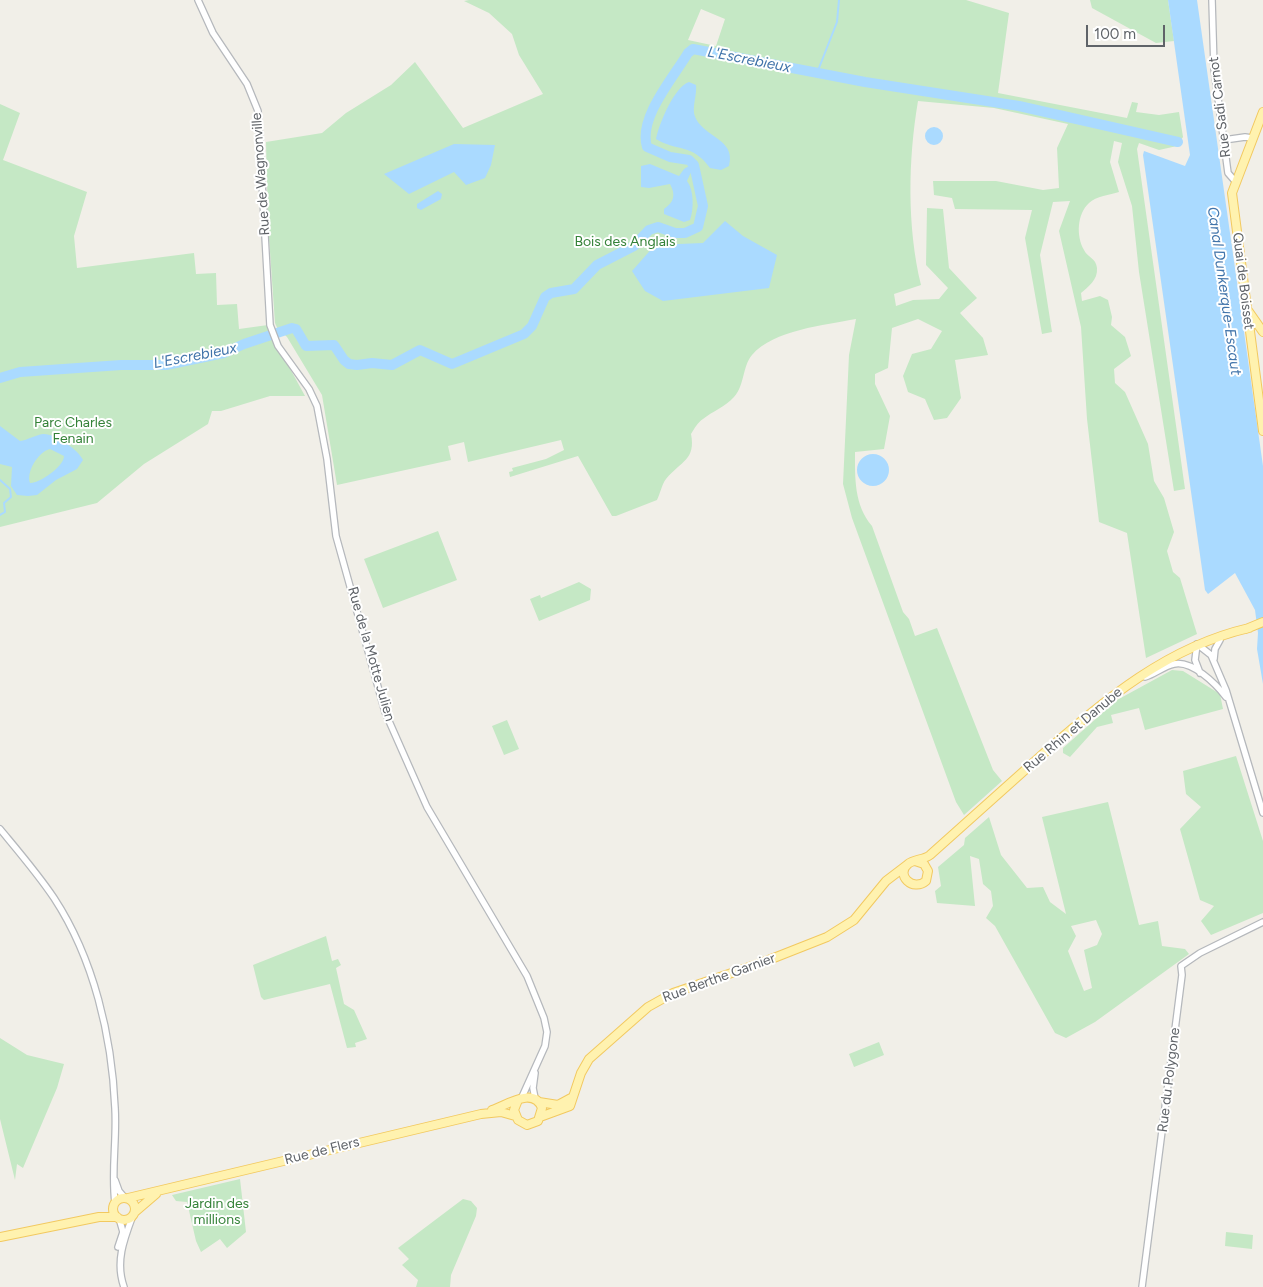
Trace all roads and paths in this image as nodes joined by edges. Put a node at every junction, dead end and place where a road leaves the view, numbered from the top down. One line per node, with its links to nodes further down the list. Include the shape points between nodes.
1 (198, 0): 9 (street, Rue de Wagnonville, via 213,33 247,84 259,116)
2 (1212, 0): 5 (street, Rue Sadi Carnot, via 1214,63)
3 (1263, 112): 4 (main road, Quai de Boisset)
4 (1252, 138): 5 (street); 6 (main road, Quai de Boisset)
5 (1224, 140): 6 (street, Rue Sadi Carnot, via 1229,175)
6 (1235, 181): 7 (main road, Quai de Boisset, via 1232,196)
7 (1247, 310): 8 (main road); 10 (main road, Quai de Boisset)
8 (1263, 332)
9 (272, 333): 27 (street, Rue de la Motte Julien, via 283,354 310,389 317,406 336,536 385,712 427,807 527,976 540,1005 547,1036)
10 (1263, 431)
11 (1263, 622): 12 (main road)
12 (1251, 627): 13 (main road, Rue Rhin et Danube); 14 (main road, Rue Rhin et Danube)
13 (1220, 640): 14 (main road, Rue Rhin et Danube); 15 (street)
14 (1198, 647): 15 (street, via 1210,653); 16 (street, via 1195,662); 17 (main road, Rue Rhin et Danube); 21 (main road, Rue Rhin et Danube, via 1146,671 1103,701 930,855)
15 (1214, 661): 18 (street)
16 (1200, 673): 17 (street, via 1176,664); 18 (street)
17 (1145, 677): 23 (main road, Rue Rhin et Danube, via 1099,710 961,832 933,858)
18 (1230, 703): 19 (street)
19 (1263, 813)
20 (0, 829): 34 (street, via 40,877 64,914 98,999 112,1068 116,1117)
21 (915, 861): 22 (main road); 23 (main road, via 923,863)
22 (907, 865): 24 (main road); 25 (main road, Rue Berthe Garnier)
23 (928, 870): 24 (main road, via 928,878 921,884 914,885)
24 (906, 879): 25 (main road, via 895,878)
25 (882, 886): 28 (main road, Rue Berthe Garnier, via 854,920 827,937 653,1003 589,1059)
26 (1263, 922): 44 (street, Rue du Polygone, via 1181,966 1182,979)
27 (536, 1066): 29 (street, Rue de la Motte Julien); 30 (street, Rue de la Motte Julien, via 534,1084)
28 (575, 1092): 30 (main road, via 561,1105 550,1106); 33 (main road, Rue Berthe Garnier, via 573,1102 567,1108)
29 (520, 1099): 30 (main road); 31 (main road, Rue de Flers); 32 (main road, via 514,1109)
30 (537, 1100): 33 (main road, via 542,1110)
31 (481, 1114): 32 (main road, Rue de Flers, via 501,1112); 35 (main road, Rue de Flers)
32 (515, 1116): 33 (main road, via 527,1125)
33 (540, 1117)
34 (113, 1161): 36 (street, via 116,1186); 37 (street)
35 (164, 1190): 36 (main road, Rue de Flers); 38 (main road, Rue de Flers, via 150,1197)
36 (127, 1198): 37 (main road); 38 (main road, via 134,1203)
37 (114, 1204): 39 (main road); 40 (main road)
38 (134, 1213): 39 (main road, via 127,1219); 43 (street, via 119,1260)
39 (118, 1217): 40 (main road, via 109,1215); 42 (street, via 124,1232 116,1265)
40 (71, 1222): 41 (main road)
41 (0, 1237)
42 (120, 1287)
43 (124, 1287)
44 (1142, 1287)

